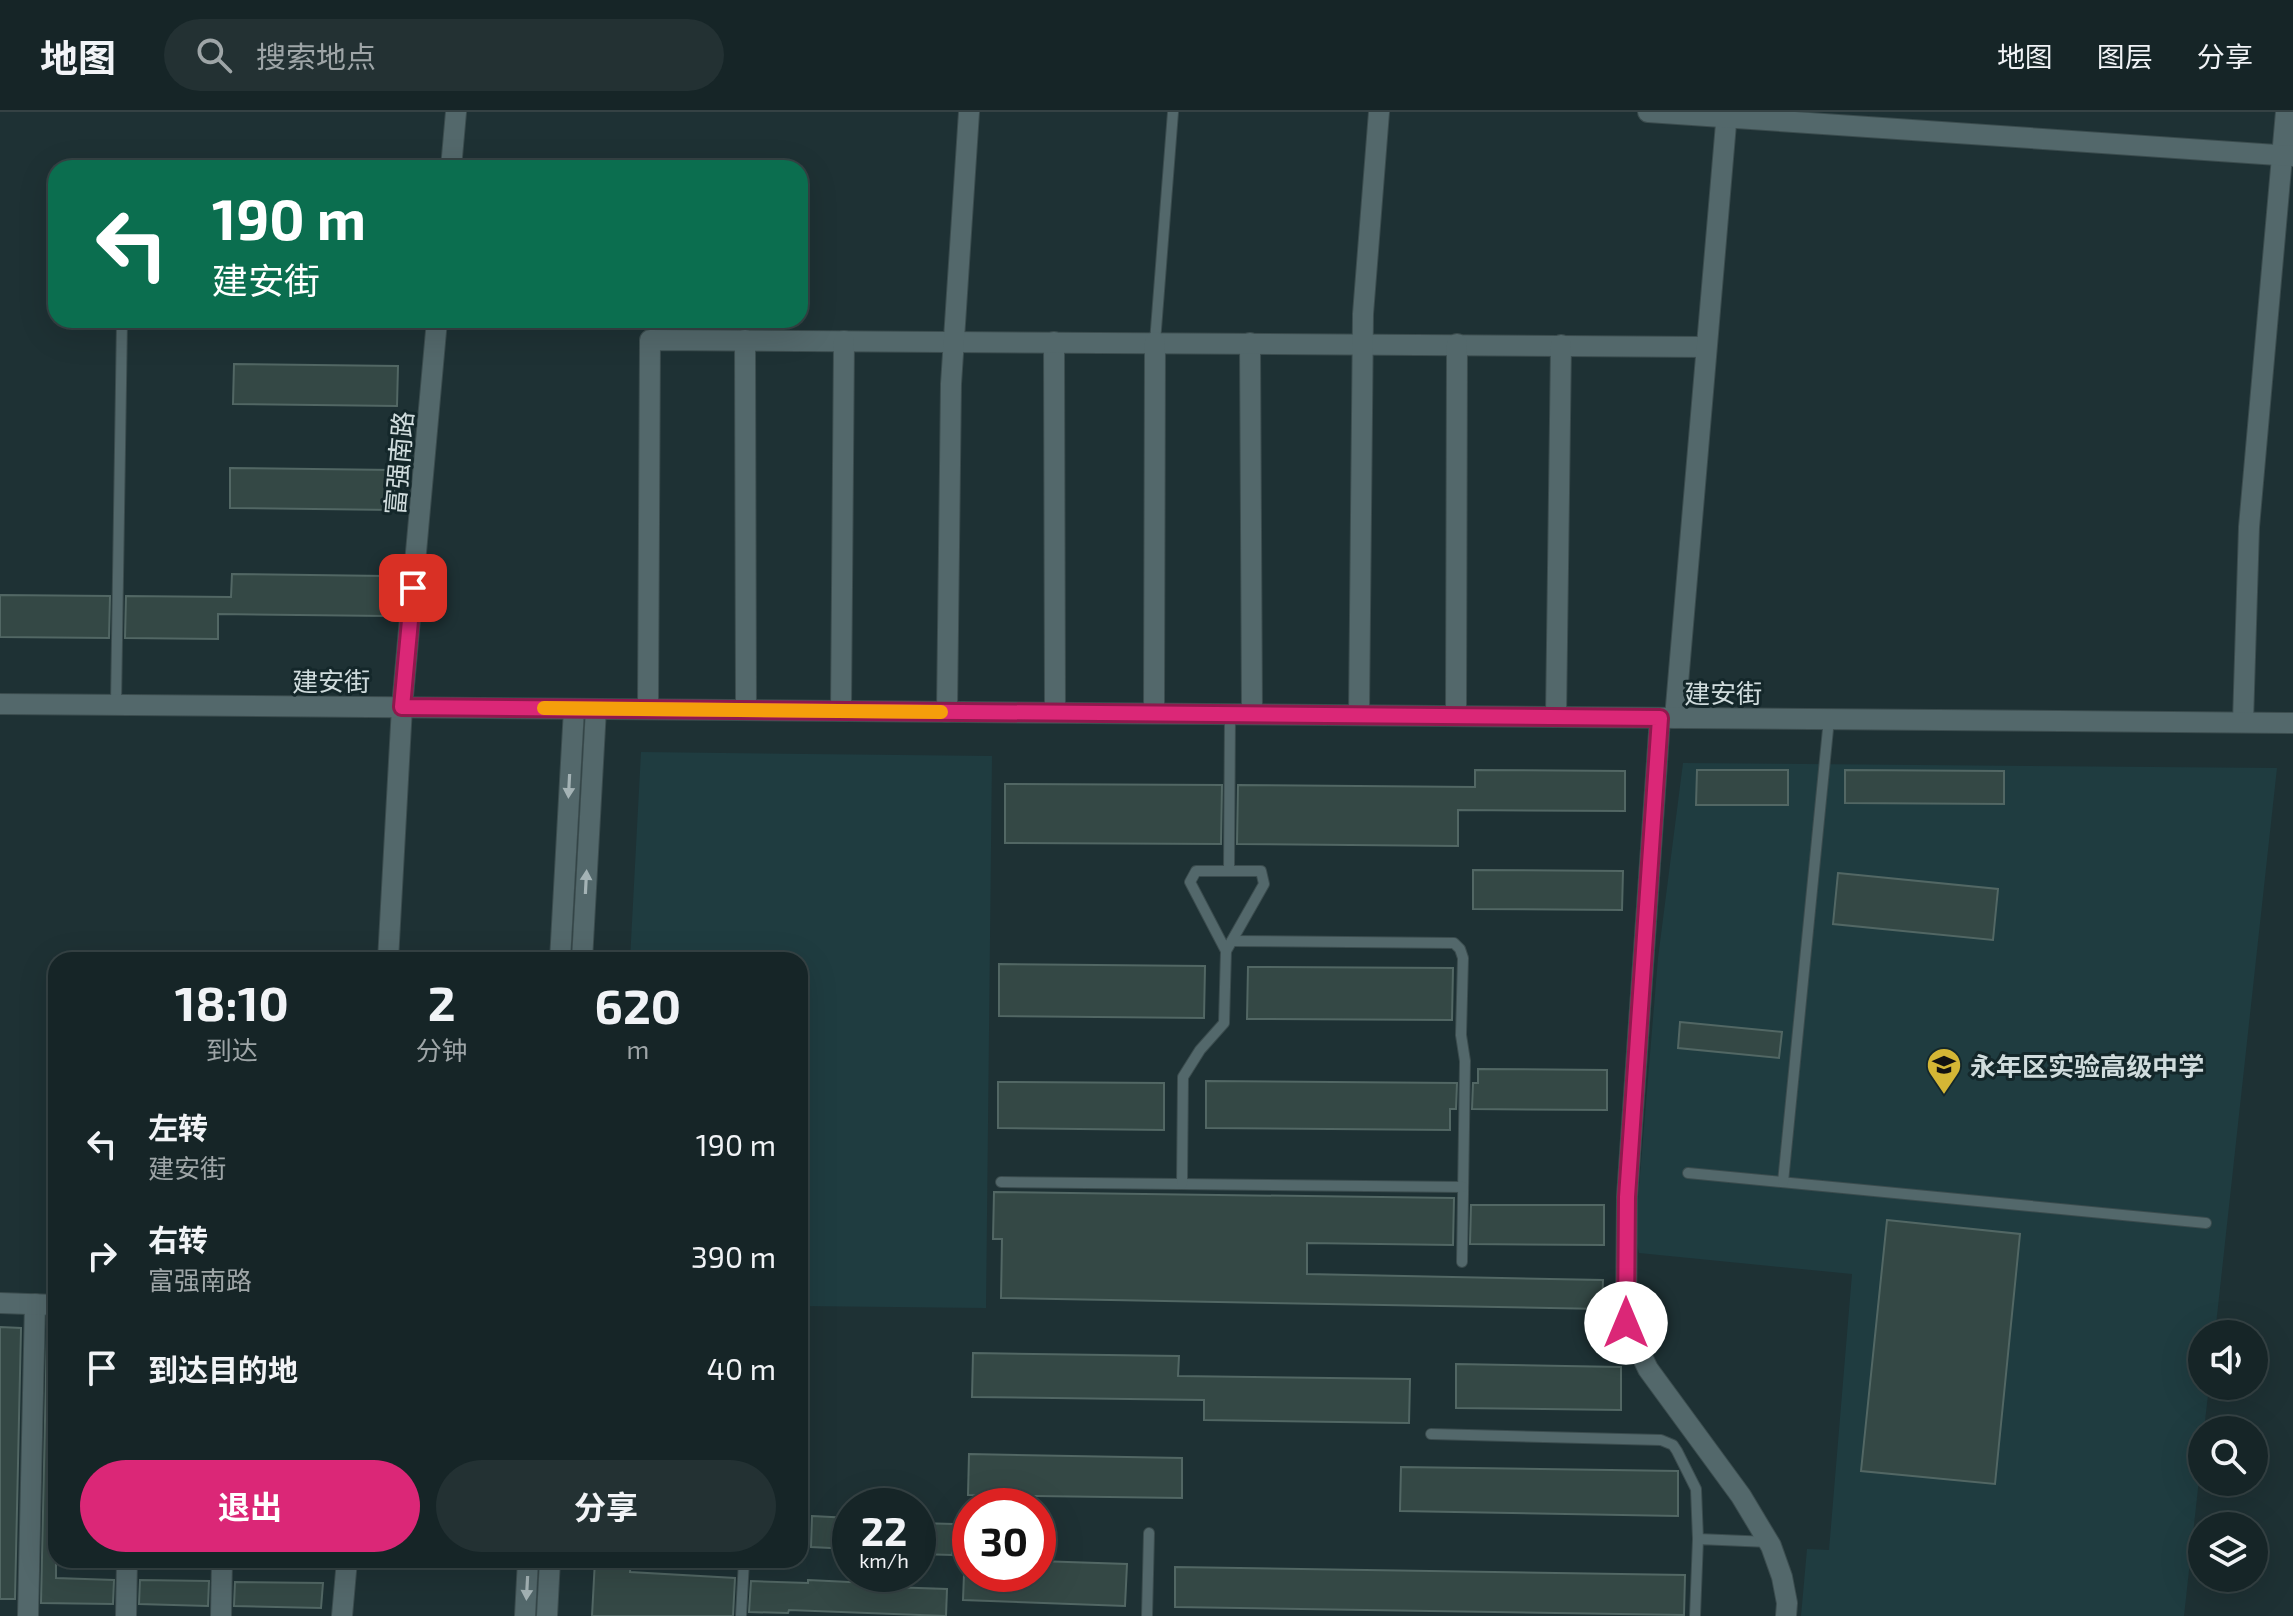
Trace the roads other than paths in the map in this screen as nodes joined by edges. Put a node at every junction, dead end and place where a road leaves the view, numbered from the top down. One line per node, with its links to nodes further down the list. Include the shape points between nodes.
1 (456, 112): 9 (street)
2 (969, 112): 14 (street)
3 (1173, 112): 16 (lane)
4 (1379, 112): 18 (street)
5 (1648, 112): 7 (street)
6 (2286, 112): 8 (street)
7 (1726, 115): 8 (street); 21 (street)
8 (2288, 156): 40 (street, via 2249,527)
9 (452, 160)
10 (122, 328): 23 (lane)
11 (436, 328): 24 (street, 富强南路)
12 (745, 340): 13 (street); 27 (street, via 650,340); 28 (street)
13 (844, 341): 14 (street); 29 (street)
14 (952, 341): 15 (street); 30 (street)
15 (1054, 342): 16 (street); 31 (street)
16 (1155, 342): 17 (street); 32 (street)
17 (1250, 343): 18 (street); 34 (street)
18 (1362, 344): 19 (street); 35 (street)
19 (1457, 344): 20 (street); 36 (street)
20 (1561, 345): 21 (street); 37 (street)
21 (1706, 347): 38 (street)
22 (0, 704): 23 (street, 建安街)
23 (116, 705): 24 (street, 建安街)
24 (402, 707): 25 (street, 建安街); 44 (street, 富强南路)
25 (574, 709): 26 (street, 建安街); 45 (street, one-way to 45)
26 (596, 709): 27 (street, 建安街); 46 (street, one-way to 26)
27 (648, 709): 28 (street, 建安街)
28 (746, 710): 29 (street, 建安街)
29 (841, 711): 30 (street, 建安街)
30 (947, 712): 31 (street, 建安街)
31 (1055, 712): 32 (street, 建安街)
32 (1154, 713): 33 (street, 建安街)
33 (1230, 714): 34 (street, 建安街); 42 (lane)
34 (1252, 714): 35 (street, 建安街)
35 (1359, 715): 36 (street, 建安街)
36 (1456, 716): 37 (street, 建安街)
37 (1556, 717): 38 (street, 建安街)
38 (1668, 718): 39 (street, 建安街); 60 (street, via 1628,1182 1626,1323 1648,1369)
39 (1829, 719): 40 (street, 建安街); 49 (lane)
40 (2243, 722): 41 (street, 建安街)
41 (2293, 723)
42 (1229, 871): 43 (lane, via 1261,871 1264,884); 43 (lane, via 1196,871 1190,882)
43 (1229, 946): 50 (lane, via 1224,1023 1183,1077); 51 (lane, via 1454,943 1460,949)
44 (388, 952)
45 (560, 952)
46 (582, 952)
47 (1688, 1173): 49 (lane)
48 (1001, 1182): 50 (lane)
49 (1783, 1182): 52 (lane)
50 (1182, 1184): 51 (lane)
51 (1463, 1187): 53 (lane)
52 (2206, 1223)
53 (1462, 1262)
54 (0, 1303): 55 (street)
55 (35, 1304): 56 (street); 67 (street)
56 (48, 1305)
57 (1431, 1434): 59 (lane, via 1661,1440 1673,1445 1696,1489)
58 (1149, 1533): 74 (lane)
59 (1698, 1539): 60 (lane); 75 (lane)
60 (1769, 1542): 76 (street, via 1782,1577)
61 (127, 1568): 68 (street)
62 (222, 1568): 69 (street)
63 (346, 1568): 70 (street)
64 (528, 1568): 71 (street, one-way to 71)
65 (550, 1568): 72 (street)
66 (744, 1568): 73 (lane)
67 (28, 1616)
68 (126, 1616)
69 (221, 1616)
70 (342, 1616)
71 (525, 1616)
72 (547, 1616)
73 (741, 1616)
74 (1147, 1616)
75 (1695, 1616)
76 (1786, 1616)

